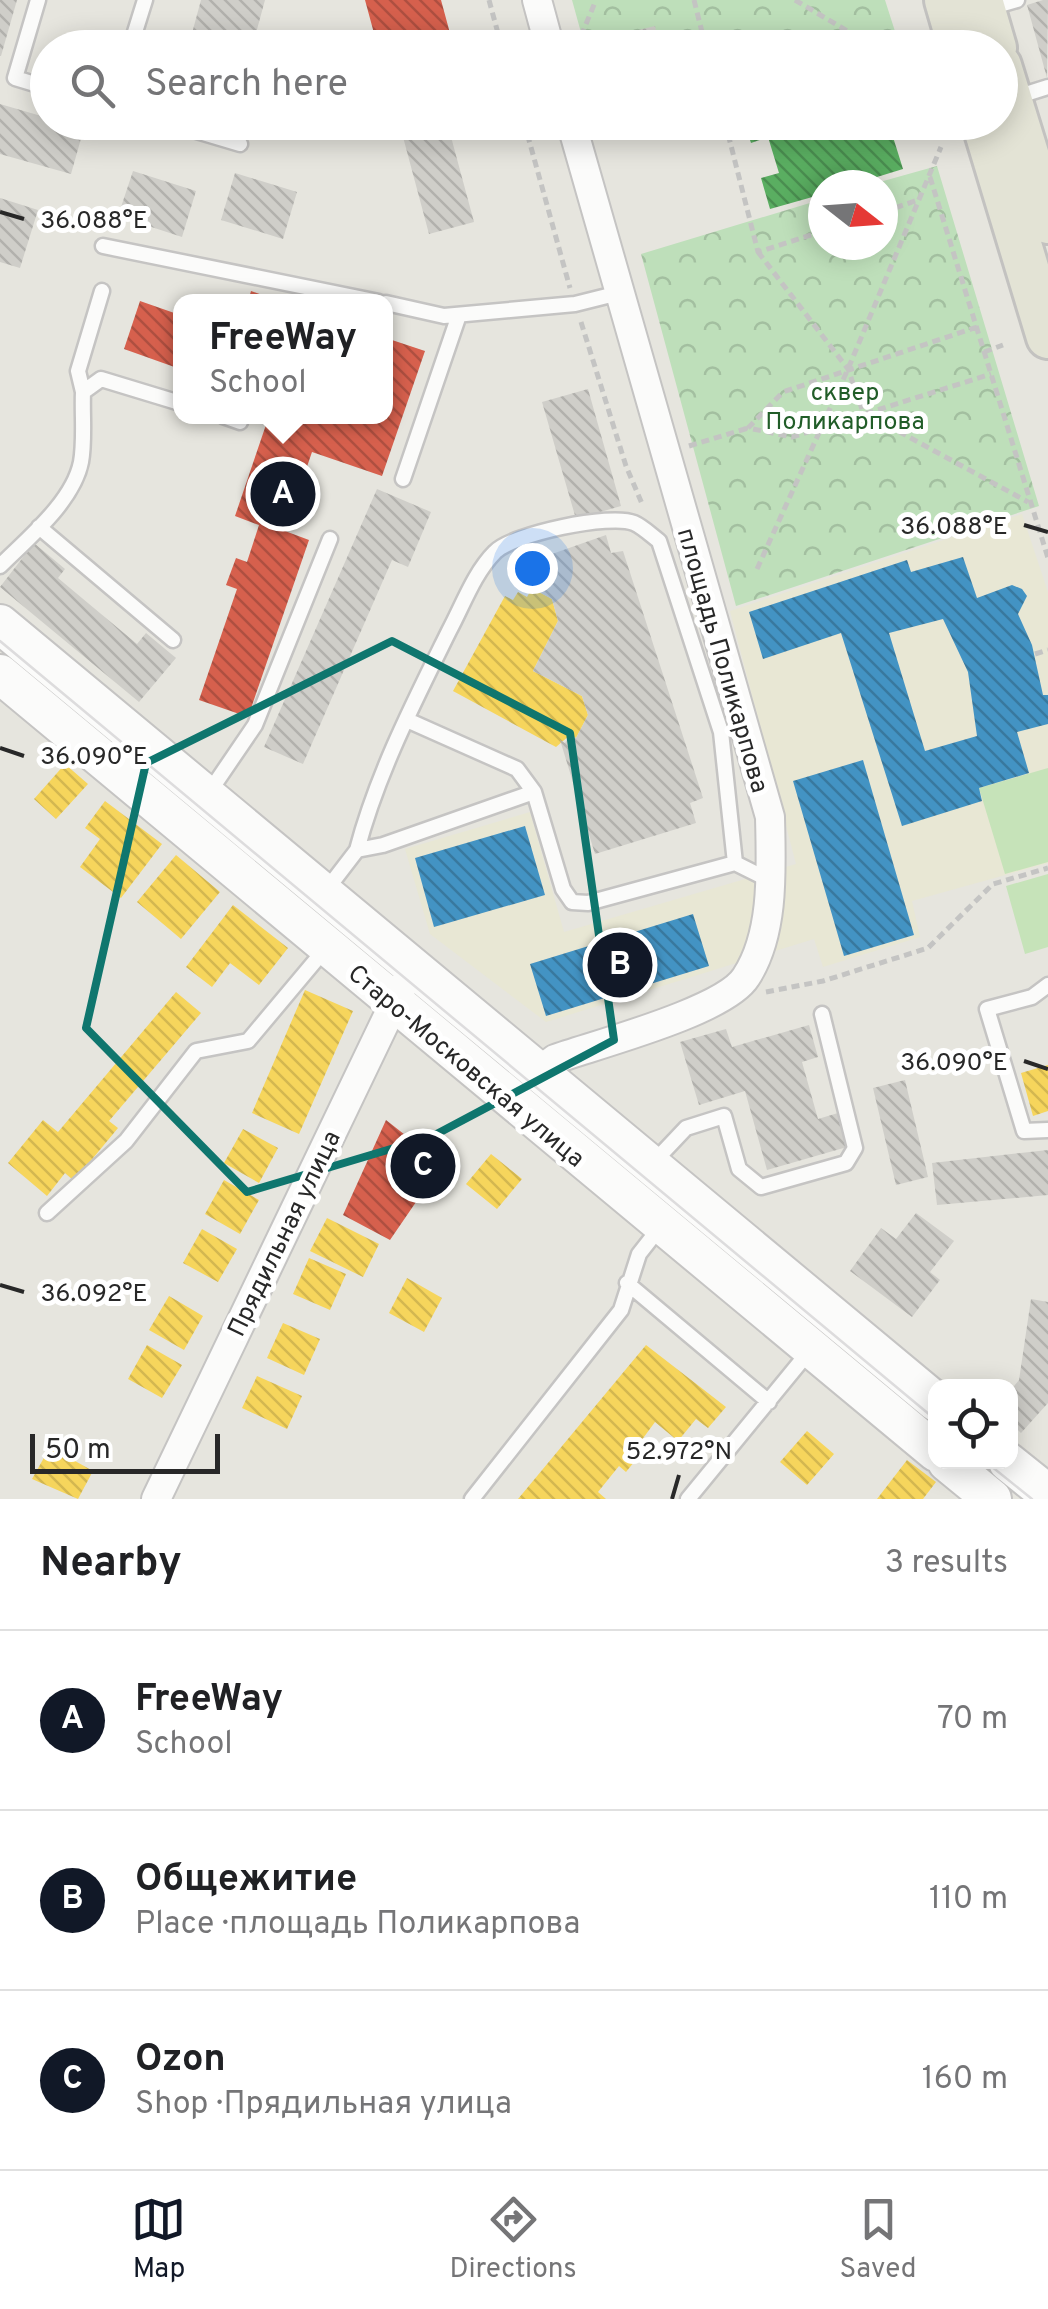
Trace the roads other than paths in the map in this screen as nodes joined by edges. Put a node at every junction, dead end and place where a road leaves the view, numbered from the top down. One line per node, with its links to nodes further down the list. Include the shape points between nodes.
1 (38, 0): 6 (lane, via 15,78)
2 (144, 0): 4 (lane)
3 (537, 0): 5 (street)
4 (135, 30)
5 (545, 30)
6 (30, 83)
7 (1018, 121): 12 (main road)
8 (227, 140): 11 (lane)
9 (576, 140): 15 (street, площадь Поликарпова)
10 (1017, 140): 19 (main road)
11 (240, 144)
12 (1048, 222)
13 (104, 246): 16 (lane)
14 (102, 291): 20 (lane, via 78,371)
15 (619, 293): 18 (lane, via 575,304); 34 (street, площадь Поликарпова, via 770,818)
16 (342, 294)
17 (393, 304): 18 (lane)
18 (460, 314): 22 (lane)
19 (1048, 336)
20 (82, 392): 21 (lane, via 101,379); 23 (lane, via 76,478)
21 (173, 401)
22 (404, 479)
23 (39, 527): 25 (lane); 27 (lane)
24 (330, 539): 31 (lane, via 256,725)
25 (0, 566)
26 (0, 624): 31 (main road)
27 (173, 640)
28 (0, 674): 36 (main road, Старо-Московская улица)
29 (407, 720): 30 (lane, via 518,769); 32 (lane); 33 (lane, via 496,550 514,538 601,520 632,522 659,541 721,732)
30 (534, 792): 32 (lane); 33 (lane, via 572,902)
31 (206, 796): 35 (main road)
32 (357, 850): 35 (lane)
33 (734, 863): 34 (lane)
34 (771, 881): 41 (street, площадь Поликарпова, via 758,949 746,978 724,1000 556,1059)
35 (324, 893): 37 (main road)
36 (326, 947): 39 (main road, Старо-Московская улица); 44 (lane, via 248,1041 196,1051 126,1141)
37 (415, 970): 39 (street, Прядильная улица); 41 (main road)
38 (1048, 985): 42 (lane, via 1032,997 987,1009 1024,1131)
39 (393, 1003): 45 (main road, Старо-Московская улица); 54 (street, Прядильная улица)
40 (822, 1014): 43 (lane, via 855,1148 846,1163 761,1187 739,1169 724,1116 686,1128)
41 (539, 1071): 43 (main road)
42 (1048, 1130)
43 (650, 1166): 48 (main road)
44 (48, 1213)
45 (661, 1226): 46 (lane); 47 (main road, Старо-Московская улица)
46 (627, 1284): 49 (lane); 55 (lane, via 621,1310)
47 (811, 1349): 49 (lane); 50 (main road, Старо-Московская улица)
48 (928, 1395)
49 (769, 1402): 56 (lane)
50 (928, 1445)
51 (956, 1469): 57 (main road)
52 (1017, 1469): 53 (main road)
53 (1048, 1494)
54 (156, 1499)
55 (472, 1499)
56 (688, 1499)
57 (992, 1499)

